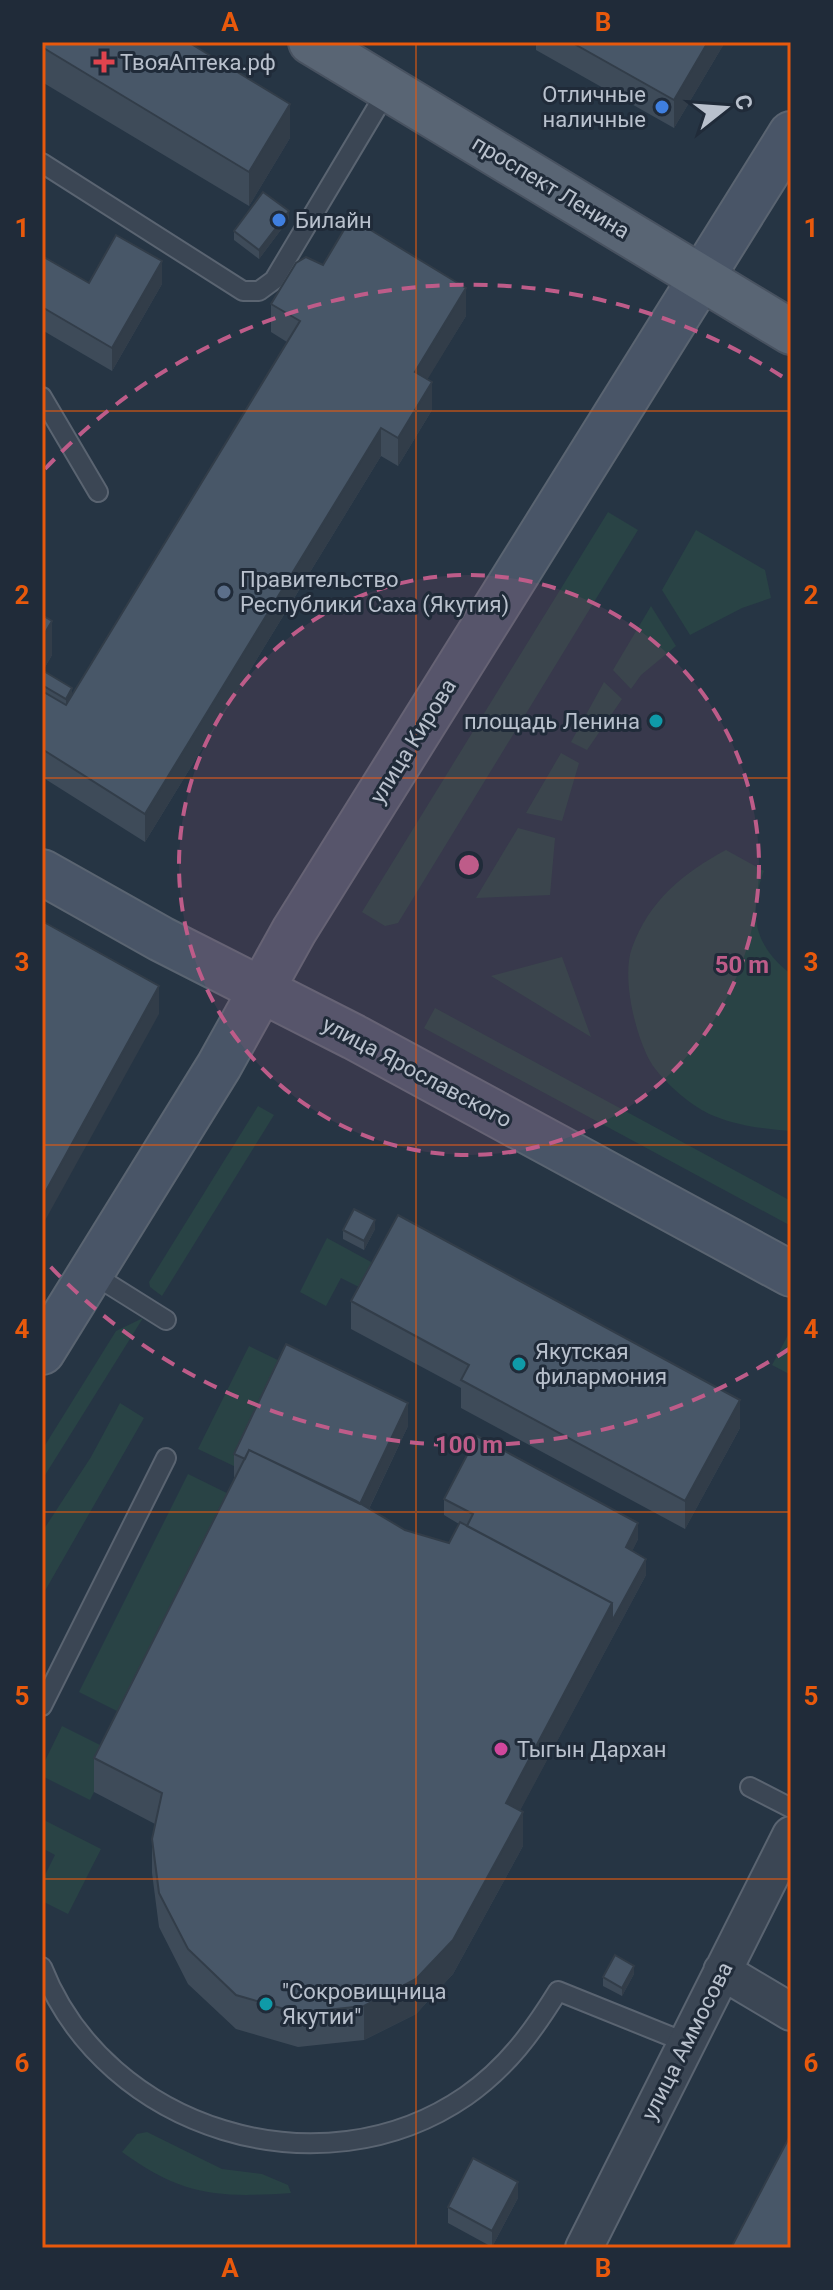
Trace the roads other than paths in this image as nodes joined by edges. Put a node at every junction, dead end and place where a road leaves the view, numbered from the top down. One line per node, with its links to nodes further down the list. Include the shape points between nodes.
1 (311, 42): 2 (main road, проспект Ленина)
2 (388, 89): 4 (lane, via 274,280 259,291 243,291); 5 (main road, проспект Ленина)
3 (791, 134): 5 (street, улица Кирова)
4 (42, 163)
5 (703, 279): 6 (main road, проспект Ленина); 10 (street, улица Кирова)
6 (791, 332)
7 (42, 397): 8 (lane)
8 (98, 492)
9 (42, 872): 10 (street, улица Ярославского)
10 (261, 990): 11 (street, улица Кирова); 12 (street, улица Ярославского)
11 (91, 1273): 13 (lane); 14 (street, улица Кирова)
12 (791, 1274)
13 (166, 1320)
14 (42, 1352)
15 (166, 1458): 16 (lane)
16 (42, 1706)
17 (750, 1787): 18 (lane)
18 (791, 1808)
19 (791, 1835): 21 (street, улица Аммосова)
20 (42, 1967): 23 (lane, via 83,2037 138,2089 205,2126 280,2143 357,2140 431,2116 496,2074 523,2046 558,1991)
21 (722, 1971): 22 (street); 23 (street, улица Аммосова)
22 (791, 2012)
23 (687, 2043): 24 (street, улица Аммосова)
24 (584, 2248)

